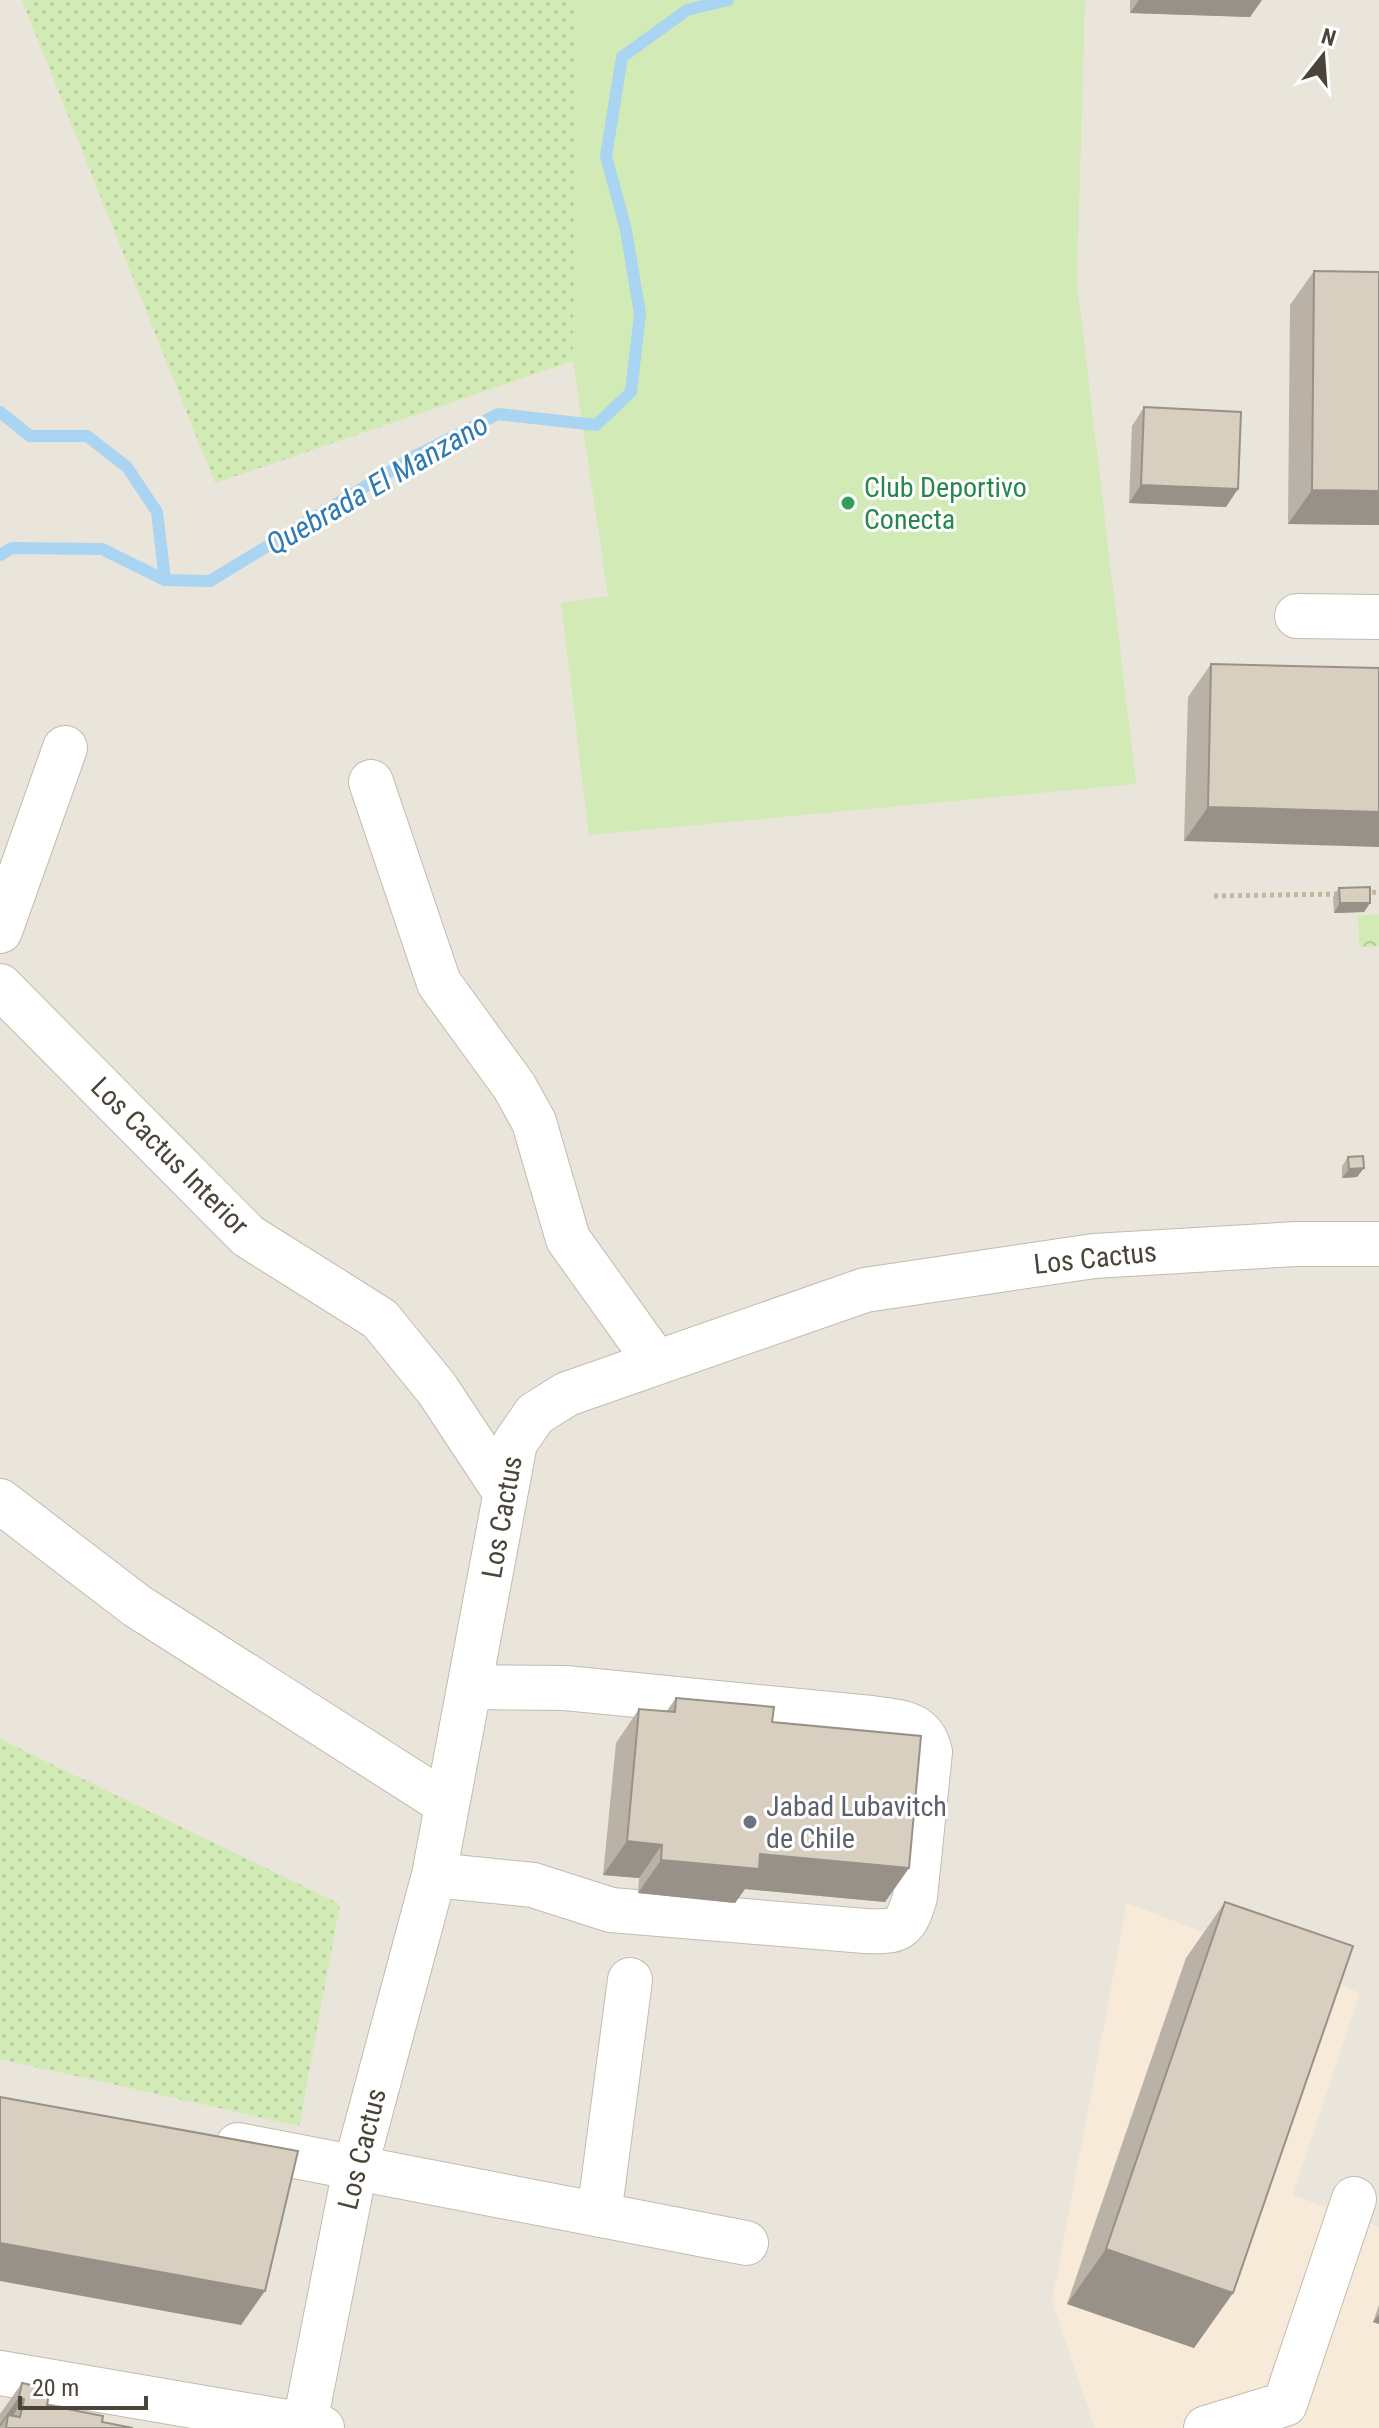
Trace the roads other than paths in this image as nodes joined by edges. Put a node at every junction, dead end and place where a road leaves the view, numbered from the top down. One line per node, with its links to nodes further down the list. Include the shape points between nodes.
1 (1297, 616): 2 (street)
2 (1379, 617)
3 (65, 748): 5 (street)
4 (371, 782): 8 (street, via 439,983 534,1122 568,1239)
5 (0, 931)
6 (0, 986): 9 (street, Los Cactus Interior, via 248,1236 380,1319 437,1389)
7 (1379, 1244): 8 (street, Los Cactus, via 1209,1248 979,1270 865,1290)
8 (656, 1362): 9 (street, Los Cactus, via 567,1394 535,1414 515,1443)
9 (505, 1492): 11 (street, Los Cactus)
10 (0, 1501): 12 (street, via 137,1606)
11 (472, 1687): 12 (street, Los Cactus); 13 (street, via 565,1688 917,1727 930,1752 915,1897 901,1927 865,1931 611,1910 520,1883)
12 (447, 1804): 13 (street, Los Cactus)
13 (434, 1875): 16 (street, Los Cactus)
14 (630, 1980): 18 (street)
15 (201, 2138): 16 (street)
16 (355, 2169): 18 (street); 21 (street, Los Cactus)
17 (1351, 2198): 22 (street, via 1285,2404)
18 (599, 2215): 19 (street)
19 (746, 2243)
20 (0, 2373): 21 (street)
21 (310, 2427)
22 (1206, 2428)

